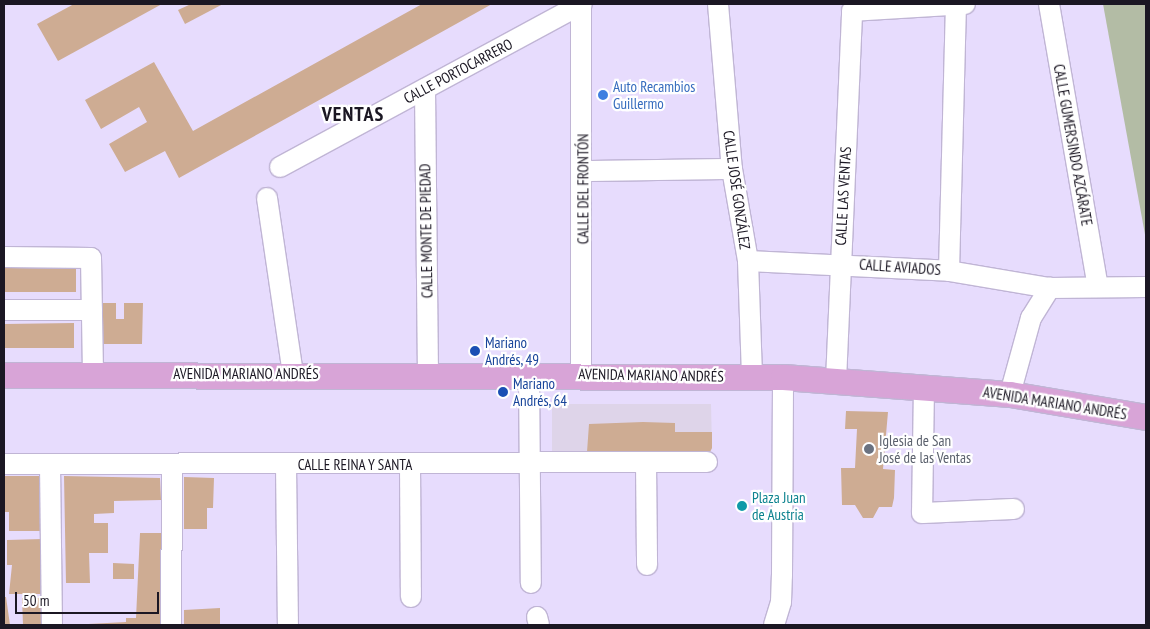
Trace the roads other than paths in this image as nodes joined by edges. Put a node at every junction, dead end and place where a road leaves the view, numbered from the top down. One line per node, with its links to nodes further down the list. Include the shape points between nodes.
1 (582, 4): 5 (street, CALLE PORTOCARRERO); 8 (street, CALLE DEL FRONTÓN)
2 (718, 4): 7 (street, CALLE JOSÉ GONZÁLEZ)
3 (1049, 4): 14 (street, CALLE GUMERSINDO AZCÁRATE)
4 (961, 5): 12 (street, CALLE LAS VENTAS, via 852,11); 13 (street)
5 (425, 89): 6 (street, CALLE PORTOCARRERO); 19 (street, CALLE MONTE DE PIEDAD)
6 (280, 167)
7 (732, 169): 8 (street); 11 (street, CALLE JOSÉ GONZÁLEZ)
8 (583, 171): 23 (street, CALLE DEL FRONTÓN)
9 (267, 198): 21 (street)
10 (4, 257): 18 (street, via 91,258)
11 (748, 261): 12 (street, CALLE AVIADOS); 25 (street, CALLE JOSÉ GONZÁLEZ)
12 (840, 263): 13 (street, CALLE AVIADOS); 27 (street, CALLE LAS VENTAS)
13 (949, 271): 16 (street, CALLE AVIADOS)
14 (1098, 287): 15 (street, CALLE AVIADOS); 16 (street, CALLE AVIADOS)
15 (1146, 287)
16 (1050, 288): 29 (street, via 1031,318)
17 (4, 310): 18 (street)
18 (92, 310): 20 (street)
19 (428, 373): 21 (main road, AVENIDA MARIANO ANDRÉS); 22 (main road, AVENIDA MARIANO ANDRÉS)
20 (93, 374): 21 (main road, AVENIDA MARIANO ANDRÉS); 24 (main road, AVENIDA MARIANO ANDRÉS)
21 (293, 374)
22 (529, 374): 23 (main road, AVENIDA MARIANO ANDRÉS); 36 (street)
23 (581, 374): 25 (main road, AVENIDA MARIANO ANDRÉS)
24 (4, 375)
25 (752, 376): 26 (main road, AVENIDA MARIANO ANDRÉS)
26 (783, 377): 27 (main road, AVENIDA MARIANO ANDRÉS); 41 (street)
27 (836, 381): 28 (main road, AVENIDA MARIANO ANDRÉS)
28 (924, 387): 29 (main road, AVENIDA MARIANO ANDRÉS); 39 (street, via 922,513)
29 (1010, 394): 30 (main road, AVENIDA MARIANO ANDRÉS)
30 (1146, 417)
31 (707, 462): 32 (street, CALLE REINA Y SANTA)
32 (646, 463): 36 (street, CALLE REINA Y SANTA); 40 (street)
33 (4, 464): 34 (street, CALLE REINA Y SANTA)
34 (50, 464): 35 (street, CALLE REINA Y SANTA); 44 (street)
35 (172, 464): 37 (street, CALLE REINA Y SANTA); 45 (street)
36 (528, 464): 38 (street, CALLE REINA Y SANTA); 42 (street)
37 (286, 465): 38 (street, CALLE REINA Y SANTA); 46 (street)
38 (410, 465): 43 (street)
39 (1014, 509)
40 (647, 565)
41 (782, 575): 47 (street, via 781,602); 48 (street)
42 (531, 583)
43 (411, 597)
44 (52, 625)
45 (171, 625)
46 (288, 625)
47 (774, 625)
48 (792, 625)

